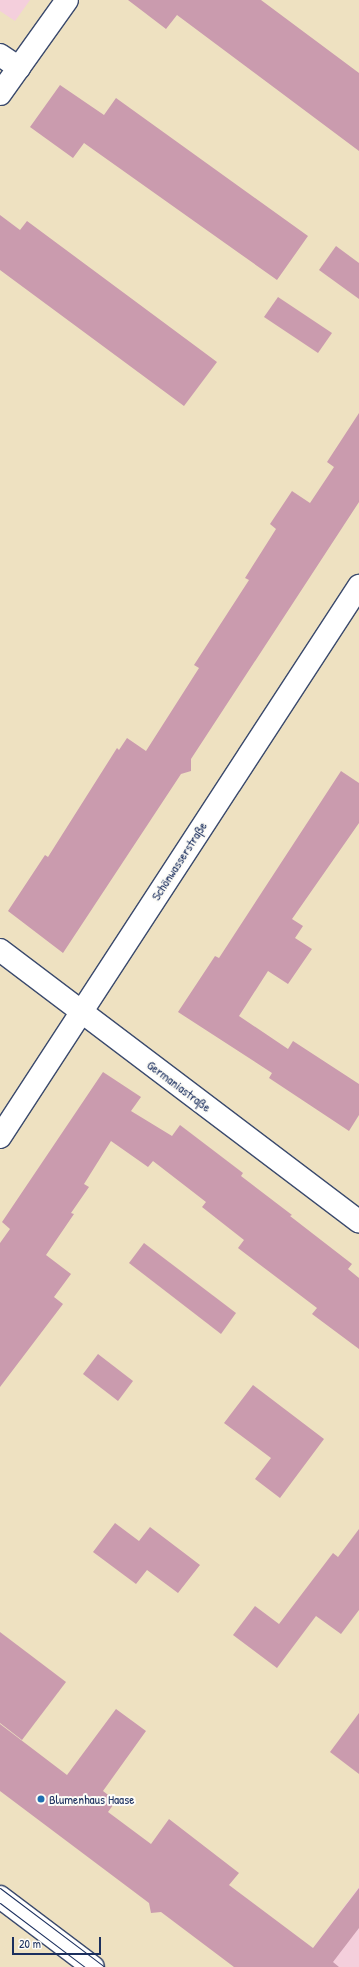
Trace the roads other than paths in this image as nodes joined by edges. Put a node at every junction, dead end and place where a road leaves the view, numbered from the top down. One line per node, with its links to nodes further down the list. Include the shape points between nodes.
1 (67, 0): 3 (street)
2 (0, 55): 3 (street)
3 (19, 68): 4 (street)
4 (0, 94)
5 (359, 586): 7 (street, Schönwasserstraße)
6 (0, 950): 7 (street, Germaniastraße)
7 (80, 1011): 8 (street, Schönwasserstraße); 9 (street, Germaniastraße)
8 (0, 1137)
9 (359, 1222)
10 (0, 1897): 11 (street)
11 (93, 1967)

